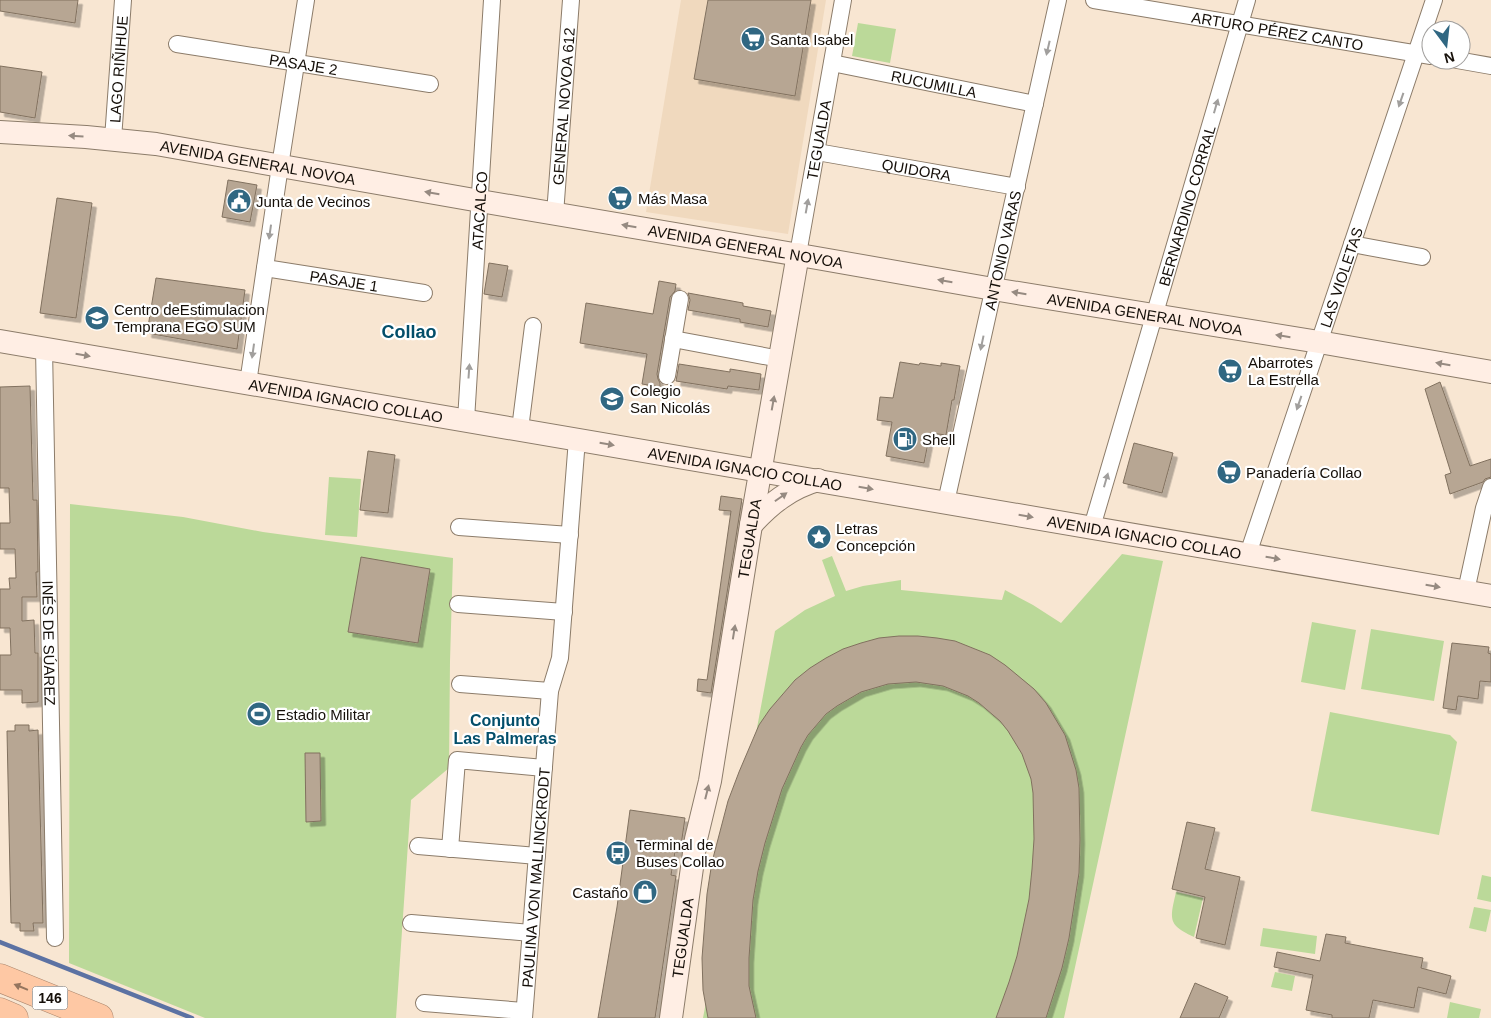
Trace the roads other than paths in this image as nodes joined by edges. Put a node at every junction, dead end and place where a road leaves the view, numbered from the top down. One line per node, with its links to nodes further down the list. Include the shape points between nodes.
1 (124, 0): 22 (street, LAGO RIÑIHUE)
2 (306, 0): 15 (street)
3 (492, 0): 26 (street, ATACALCO)
4 (571, 0): 27 (street, GENERAL NOVOA 612)
5 (843, 0): 16 (street, TEGUALDA)
6 (1058, 0): 20 (street, ANTONIO VARAS, one-way to 20)
7 (1094, 0): 11 (street, ARTURO PÉREZ CANTO)
8 (1247, 0): 11 (street, BERNARDINO CORRAL)
9 (1434, 0): 10 (street, LAS VIOLETAS)
10 (1430, 20)
11 (1240, 24): 13 (street, ARTURO PÉREZ CANTO); 35 (street, BERNARDINO CORRAL, one-way to 11)
12 (176, 44): 15 (street, PASAJE 2)
13 (1421, 54)
14 (1471, 62): 18 (street)
15 (296, 63): 19 (street, PASAJE 2); 24 (street)
16 (832, 63): 20 (street, RUCUMILLA); 23 (street, TEGUALDA)
17 (1421, 63): 28 (street, LAS VIOLETAS, one-way to 28)
18 (1491, 66)
19 (430, 84)
20 (1035, 104): 25 (street, ANTONIO VARAS)
21 (0, 132): 22 (main road, AVENIDA GENERAL NOVOA, one-way to 21)
22 (113, 139): 24 (main road, AVENIDA GENERAL NOVOA)
23 (817, 152): 25 (street, QUIDORA); 29 (street, TEGUALDA, one-way to 23)
24 (280, 166): 26 (main road, AVENIDA GENERAL NOVOA, one-way to 24); 31 (street, one-way to 31)
25 (1017, 187): 32 (street, ANTONIO VARAS)
26 (480, 201): 27 (main road, AVENIDA GENERAL NOVOA); 45 (street, ATACALCO, one-way to 26)
27 (556, 214): 29 (main road, AVENIDA GENERAL NOVOA, one-way to 27)
28 (1352, 244): 30 (street); 39 (street, LAS VIOLETAS)
29 (798, 254): 32 (main road, AVENIDA GENERAL NOVOA, one-way to 29); 41 (main road, TEGUALDA)
30 (1422, 257)
31 (265, 268): 33 (street, PASAJE 1); 44 (street, one-way to 44)
32 (993, 289): 35 (main road, AVENIDA GENERAL NOVOA, one-way to 32); 51 (street, ANTONIO VARAS, one-way to 51)
33 (424, 293)
34 (680, 300): 37 (street)
35 (1154, 315): 39 (main road, AVENIDA GENERAL NOVOA, one-way to 35); 54 (street, BERNARDINO CORRAL, one-way to 35)
36 (533, 326): 46 (street)
37 (673, 339): 41 (street); 43 (street)
38 (0, 341): 40 (main road, AVENIDA IGNACIO COLLAO)
39 (1319, 342): 42 (main road, AVENIDA GENERAL NOVOA, one-way to 39); 56 (street, LAS VIOLETAS, one-way to 56)
40 (44, 348): 44 (main road, AVENIDA IGNACIO COLLAO, one-way to 44); 69 (street, INÉS DE SÚAREZ)
41 (780, 359): 48 (main road, TEGUALDA, one-way to 41)
42 (1491, 372)
43 (667, 376)
44 (248, 383): 45 (main road, AVENIDA IGNACIO COLLAO)
45 (466, 420): 46 (main road, AVENIDA IGNACIO COLLAO)
46 (520, 429): 47 (main road, AVENIDA IGNACIO COLLAO)
47 (577, 439): 48 (main road, AVENIDA IGNACIO COLLAO, one-way to 48); 55 (street, PAULINA VON MALLINCKRODT)
48 (761, 470): 49 (main road, AVENIDA IGNACIO COLLAO); 52 (main road, TEGUALDA)
49 (818, 480): 51 (main road, AVENIDA IGNACIO COLLAO, one-way to 51); 52 (main road, one-way to 49, via 782,497)
50 (1491, 486): 57 (street)
51 (946, 502): 54 (main road, AVENIDA IGNACIO COLLAO, one-way to 54)
52 (751, 525): 76 (main road, TEGUALDA, one-way to 52, via 696,839 710,781)
53 (459, 527): 55 (street)
54 (1092, 527): 56 (main road, AVENIDA IGNACIO COLLAO)
55 (570, 535): 60 (street, PAULINA VON MALLINCKRODT)
56 (1248, 554): 57 (main road, AVENIDA IGNACIO COLLAO, one-way to 57)
57 (1466, 591): 58 (main road, AVENIDA IGNACIO COLLAO)
58 (1491, 596)
59 (458, 604): 60 (street)
60 (564, 612): 62 (street, PAULINA VON MALLINCKRODT, via 560,658)
61 (460, 684): 62 (street)
62 (550, 691): 63 (street, PAULINA VON MALLINCKRODT)
63 (544, 768): 65 (street, via 457,760); 66 (street, PAULINA VON MALLINCKRODT)
64 (418, 846): 65 (street)
65 (450, 849): 66 (street)
66 (537, 856): 68 (street, PAULINA VON MALLINCKRODT)
67 (411, 923): 68 (street)
68 (531, 933): 73 (street, PAULINA VON MALLINCKRODT)
69 (55, 938)
70 (0, 978): 75 (highway, 146, one-way to 70)
71 (434, 1008): 73 (street)
72 (0, 1012): 74 (highway, 146)
73 (524, 1015)
74 (14, 1018)
75 (99, 1018)
76 (671, 1018)

